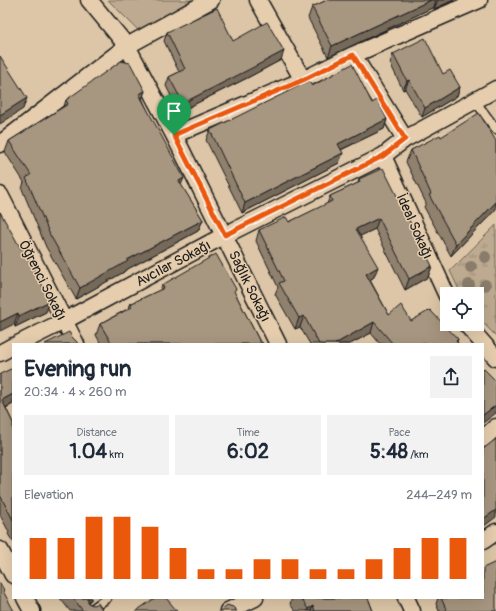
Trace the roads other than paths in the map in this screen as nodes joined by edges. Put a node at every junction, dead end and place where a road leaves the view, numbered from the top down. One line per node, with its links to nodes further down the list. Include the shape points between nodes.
1 (89, 0): 5 (street, Sağlık Sokağı)
2 (211, 0): 5 (street)
3 (258, 0): 7 (street)
4 (478, 0): 6 (street)
5 (127, 46): 11 (street, Sağlık Sokağı); 13 (street)
6 (353, 55): 7 (street); 12 (street)
7 (303, 80): 11 (street)
8 (496, 89): 9 (street, Avcılar Sokağı)
9 (475, 101): 10 (lane); 12 (street, Avcılar Sokağı)
10 (496, 129)
11 (174, 135): 16 (street, Sağlık Sokağı)
12 (405, 139): 14 (street, Avcılar Sokağı)
13 (0, 144)
14 (383, 156): 16 (street, Avcılar Sokağı); 17 (street, İdeal Sokağı)
15 (0, 195): 18 (street, Öğrenci Sokağı)
16 (225, 235): 18 (street, Avcılar Sokağı); 22 (street, Sağlık Sokağı)
17 (443, 287)
18 (64, 321): 20 (street, Avcılar Sokağı); 21 (street, Öğrenci Sokağı)
19 (472, 331): 23 (street)
20 (20, 343)
21 (75, 343)
22 (278, 343)
23 (483, 343)
24 (484, 344): 27 (street)
25 (12, 347): 26 (street)
26 (0, 353)
27 (496, 358)
28 (496, 428): 29 (street)
29 (484, 438)
30 (496, 532): 31 (street)
31 (484, 540)
32 (0, 550): 33 (street)
33 (12, 573)
34 (26, 599): 38 (street)
35 (106, 599): 39 (lane)
36 (253, 599): 40 (street)
37 (406, 599): 41 (street)
38 (32, 611)
39 (89, 611)
40 (228, 611)
41 (412, 611)

